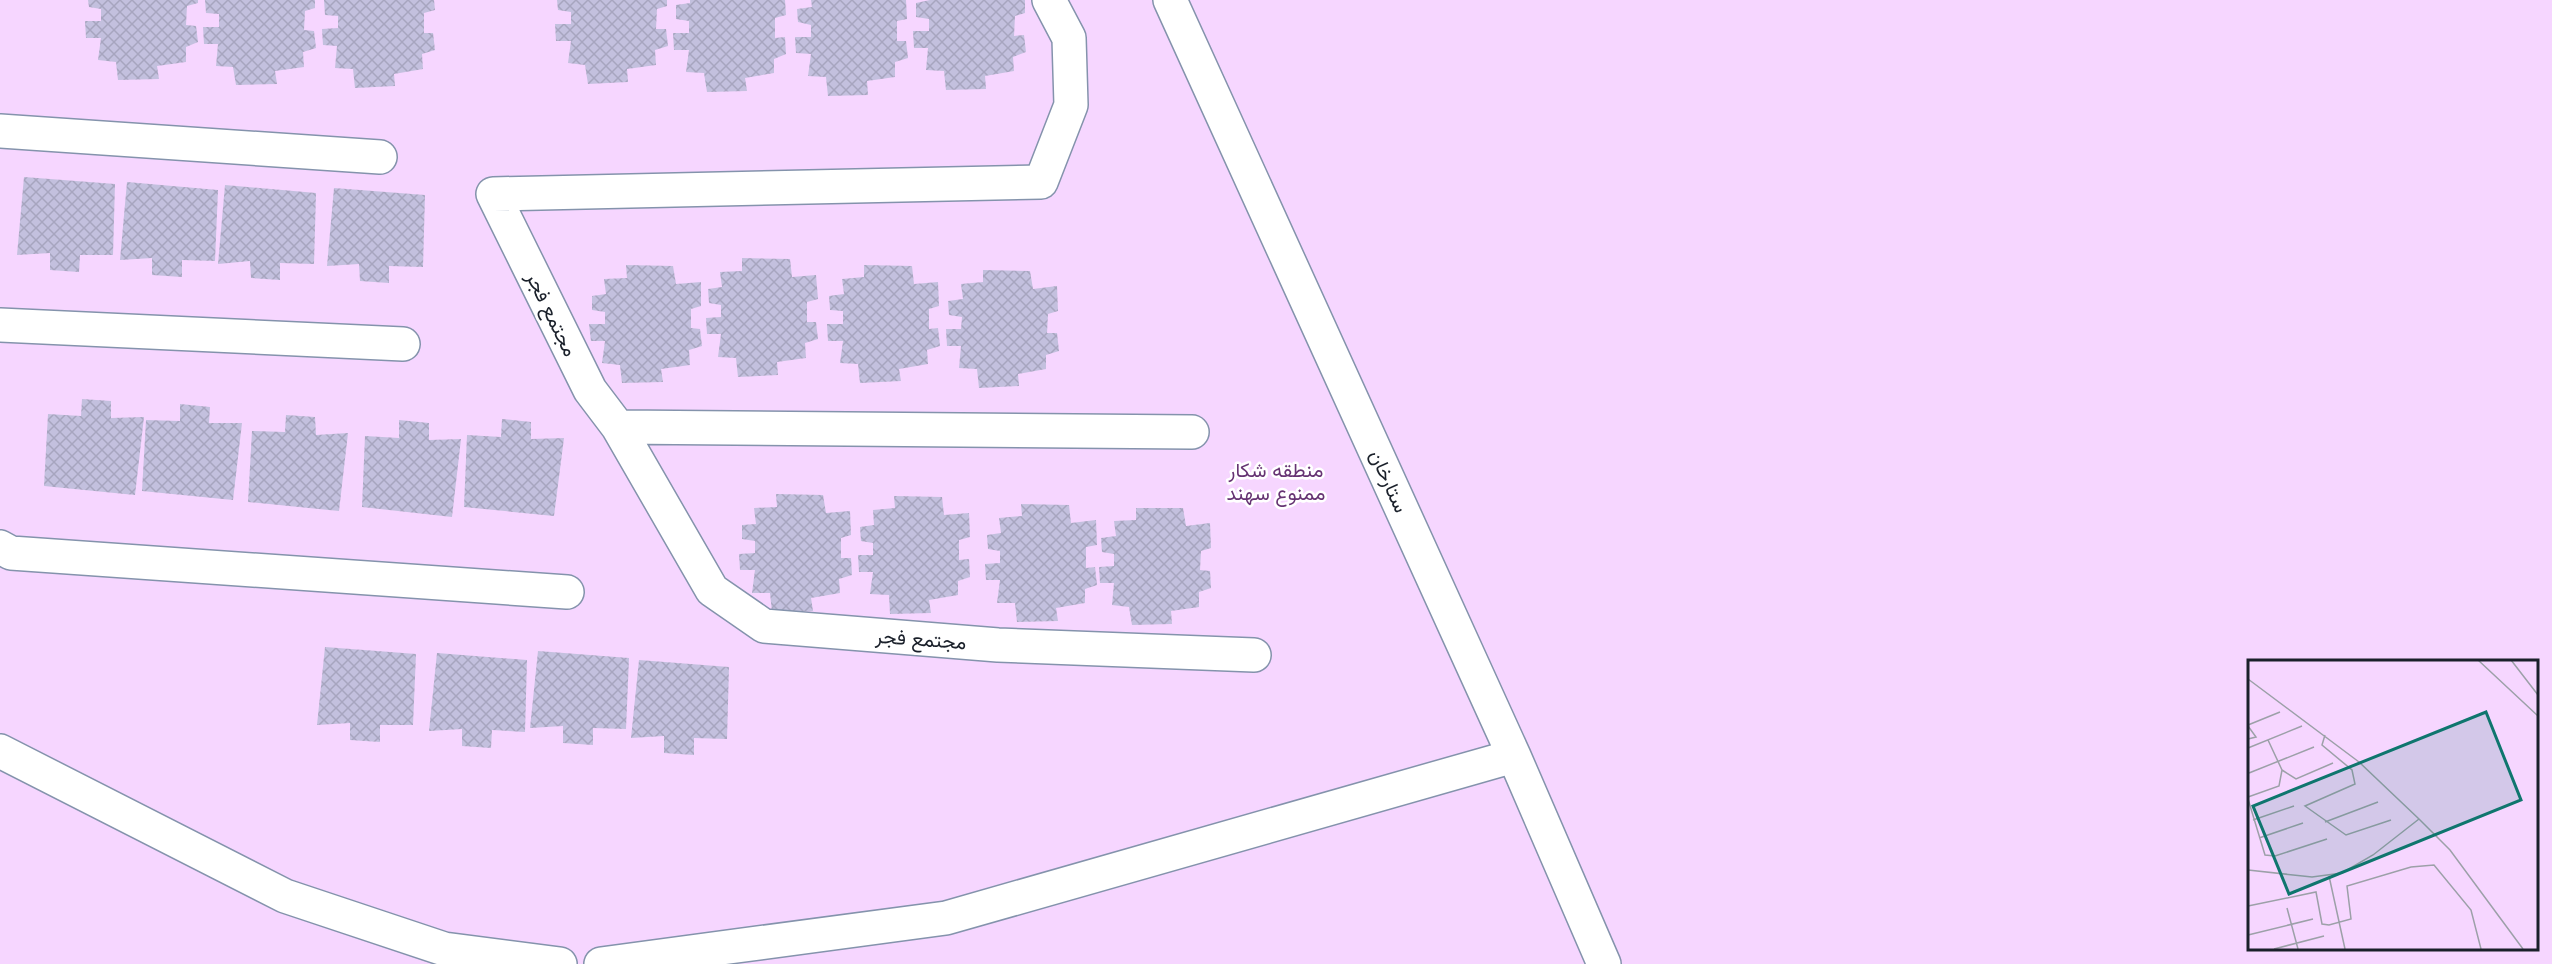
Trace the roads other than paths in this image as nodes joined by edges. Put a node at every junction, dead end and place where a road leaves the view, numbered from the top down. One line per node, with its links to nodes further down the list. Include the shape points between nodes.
1 (1048, 0): 7 (street, مجتمع فجر, via 1069,38 1071,105 1041,182 493,194 590,390)
2 (1170, 0): 13 (street, ستارخان)
3 (0, 131): 4 (street)
4 (380, 157)
5 (0, 326): 6 (street)
6 (403, 344)
7 (618, 427): 8 (street); 11 (street, مجتمع فجر, via 712,590 764,626 998,645)
8 (1192, 432)
9 (0, 547): 10 (street, via 11,553)
10 (567, 592)
11 (1254, 655)
12 (0, 751): 14 (street, via 285,896)
13 (1514, 756): 16 (street, via 946,918); 17 (street, ستارخان)
14 (443, 956): 15 (street)
15 (560, 964)
16 (601, 964)
17 (1604, 964)

